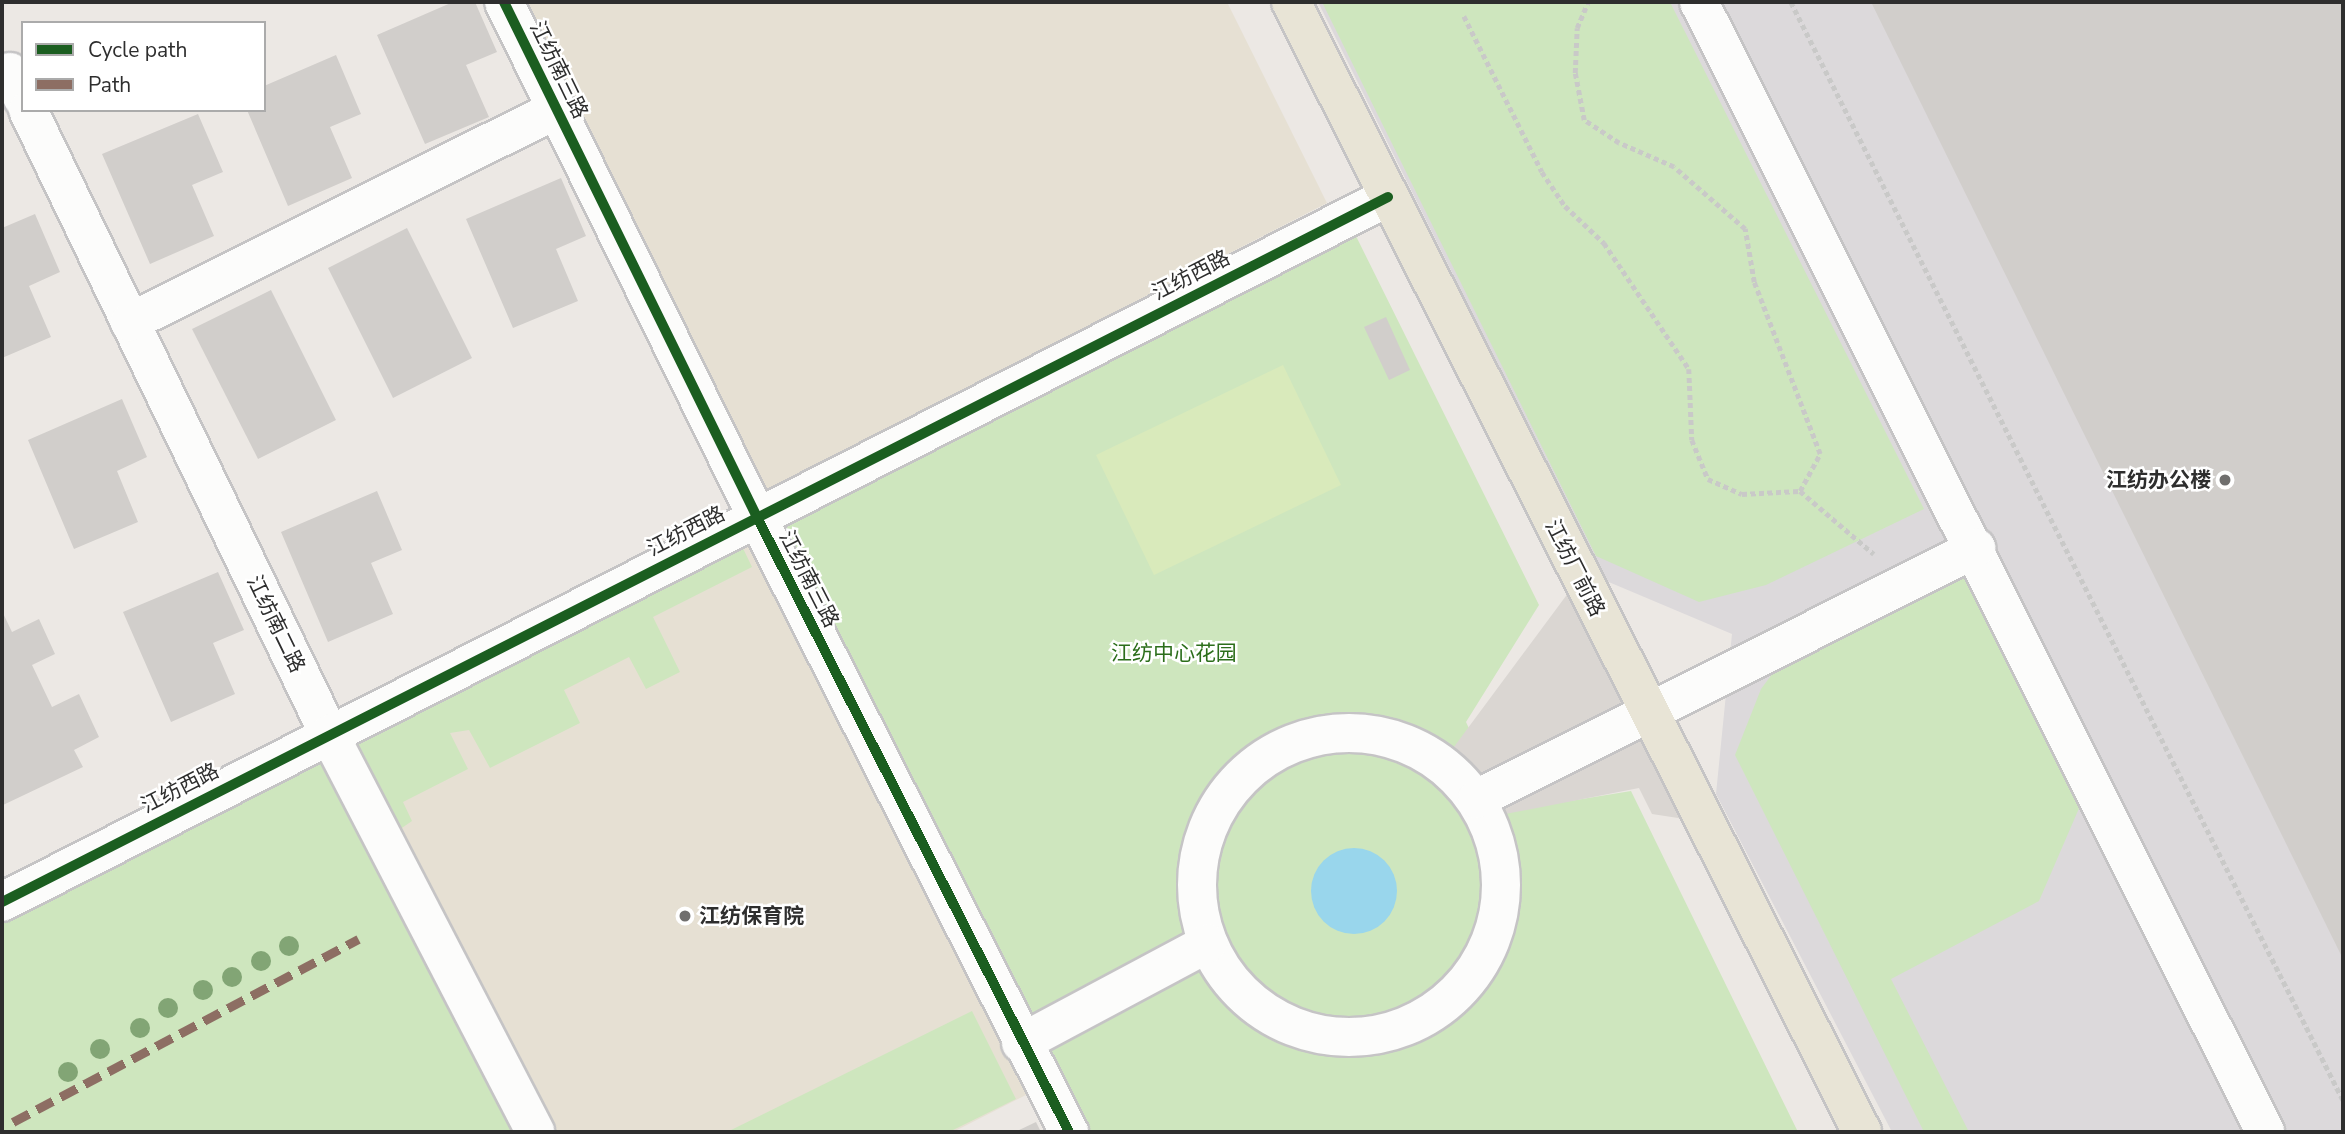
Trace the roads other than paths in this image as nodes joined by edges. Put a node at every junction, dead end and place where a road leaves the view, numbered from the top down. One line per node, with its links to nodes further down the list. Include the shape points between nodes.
1 (504, 2): 4 (street, 江纺南三路)
2 (1291, 2): 6 (main road, 江纺厂前路)
3 (1699, 2): 9 (street)
4 (557, 109): 7 (street); 8 (street, 江纺南三路)
5 (29, 112): 7 (street, 江纺南二路)
6 (1388, 197): 8 (street, 江纺西路); 10 (main road, 江纺厂前路)
7 (130, 322): 11 (street, 江纺南二路)
8 (757, 517): 11 (street, 江纺西路); 15 (street, 江纺南三路)
9 (1976, 548): 10 (street); 19 (street)
10 (1649, 715): 12 (street); 18 (main road, 江纺厂前路)
11 (329, 734): 13 (street, 江纺西路); 16 (street, 江纺南二路)
12 (1477, 799): 14 (street, via 1442,763 1385,737 1349,731 1299,739 1255,762 1222,799 1201,845 1196,894); 14 (street, via 1497,846 1502,897 1490,947 1462,989 1422,1020 1374,1036 1323,1036 1275,1019 1235,986)
13 (2, 902)
14 (1208, 943): 15 (street)
15 (1021, 1043): 17 (street, 江纺南三路)
16 (535, 1132)
17 (1069, 1132)
18 (1862, 1132)
19 (2265, 1132)

